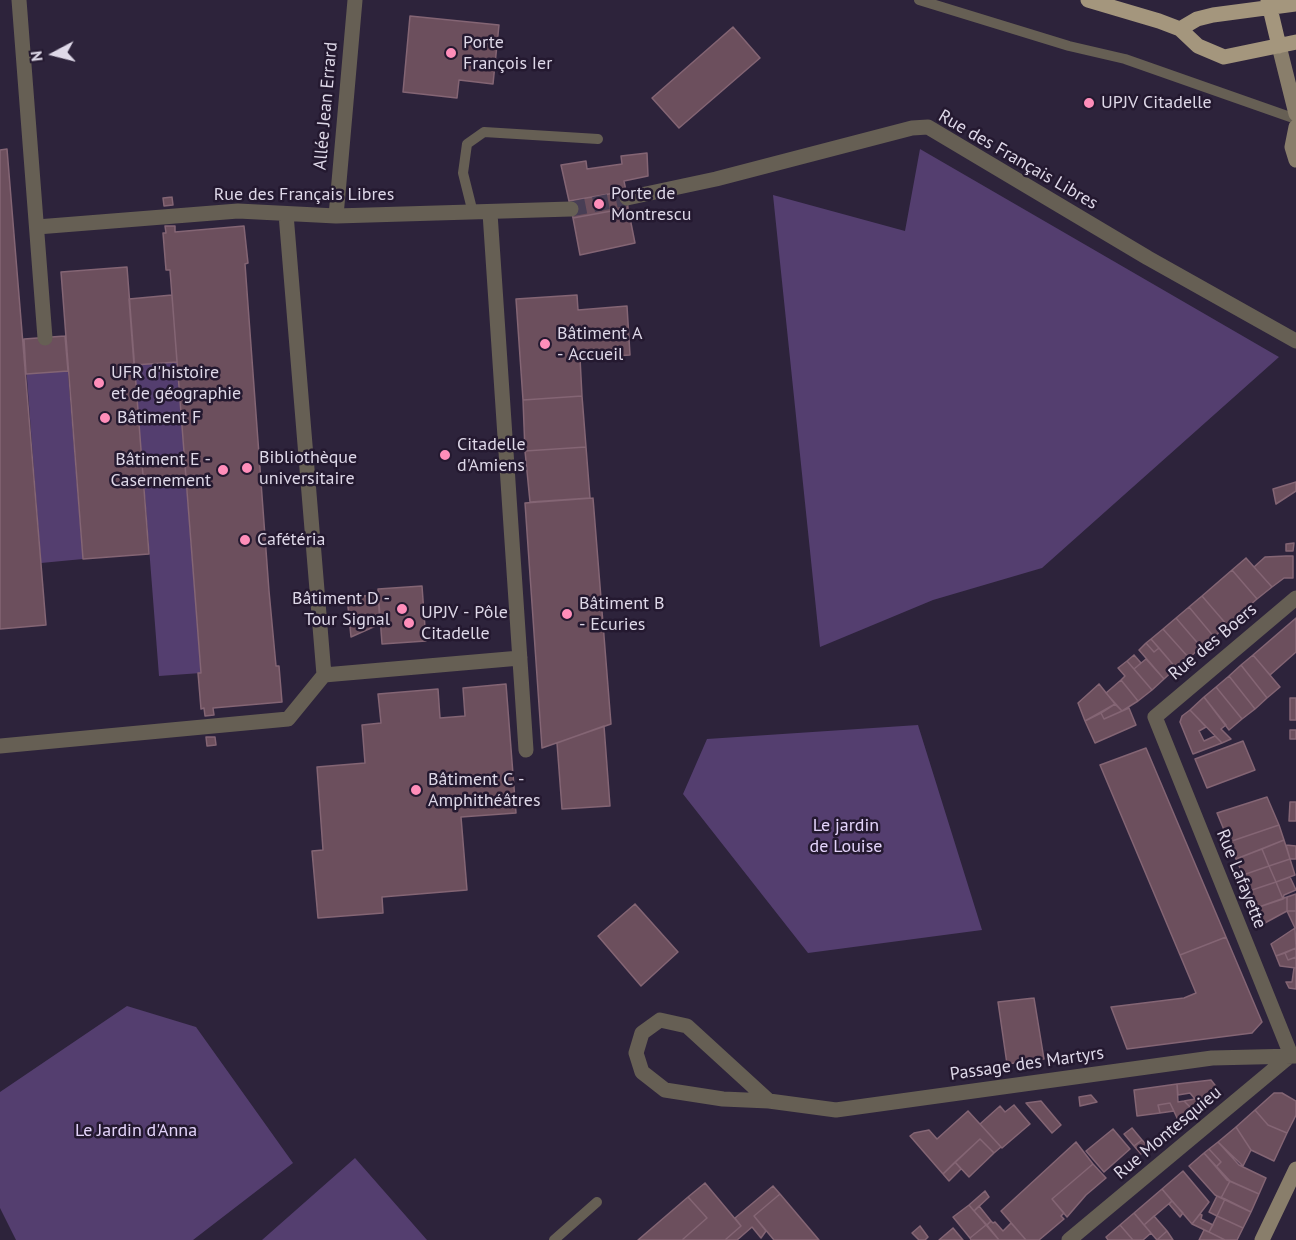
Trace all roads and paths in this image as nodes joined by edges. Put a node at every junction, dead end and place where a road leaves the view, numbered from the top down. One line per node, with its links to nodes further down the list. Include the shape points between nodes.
1 (19, 0): 21 (street)
2 (355, 0): 20 (street, Allée Jean Errard)
3 (919, 0): 11 (lane, via 1125,59)
4 (1088, 0): 7 (main road)
5 (1269, 4): 6 (main road); 7 (main road, via 1197,19); 9 (main road)
6 (1296, 4)
7 (1180, 29): 9 (main road, via 1198,46 1224,57)
8 (1296, 42): 9 (main road)
9 (1279, 46): 10 (street)
10 (1296, 114)
11 (1296, 119)
12 (1296, 128): 14 (street)
13 (598, 139): 17 (lane, via 484,132 467,144 463,173)
14 (1296, 160)
15 (627, 198): 23 (street, Rue des Français Libres, via 928,127)
16 (571, 209): 18 (street, Rue des Français Libres)
17 (473, 213): 18 (street, Rue des Français Libres); 20 (street, Rue des Français Libres)
18 (490, 213): 25 (street)
19 (286, 214): 20 (street, Rue des Français Libres); 21 (street, Rue des Français Libres, via 238,211); 26 (street)
20 (336, 216)
21 (37, 227): 22 (street)
22 (45, 338)
23 (1296, 341)
24 (1296, 598): 27 (street, Rue des Boers)
25 (520, 658): 26 (street); 29 (street)
26 (324, 675): 28 (street, via 288,719)
27 (1155, 717): 30 (street, Rue Lafayette)
28 (0, 746)
29 (526, 750)
30 (1294, 1055): 31 (street, Passage des Martyrs, via 1212,1058 836,1110); 35 (street, Rue Montesquieu)
31 (769, 1101): 31 (street, Passage des Martyrs, via 687,1026 660,1020 642,1033 636,1053 642,1072 665,1090)
32 (1296, 1169): 36 (street)
33 (597, 1202): 34 (lane)
34 (554, 1240)
35 (1069, 1240)
36 (1262, 1240)

